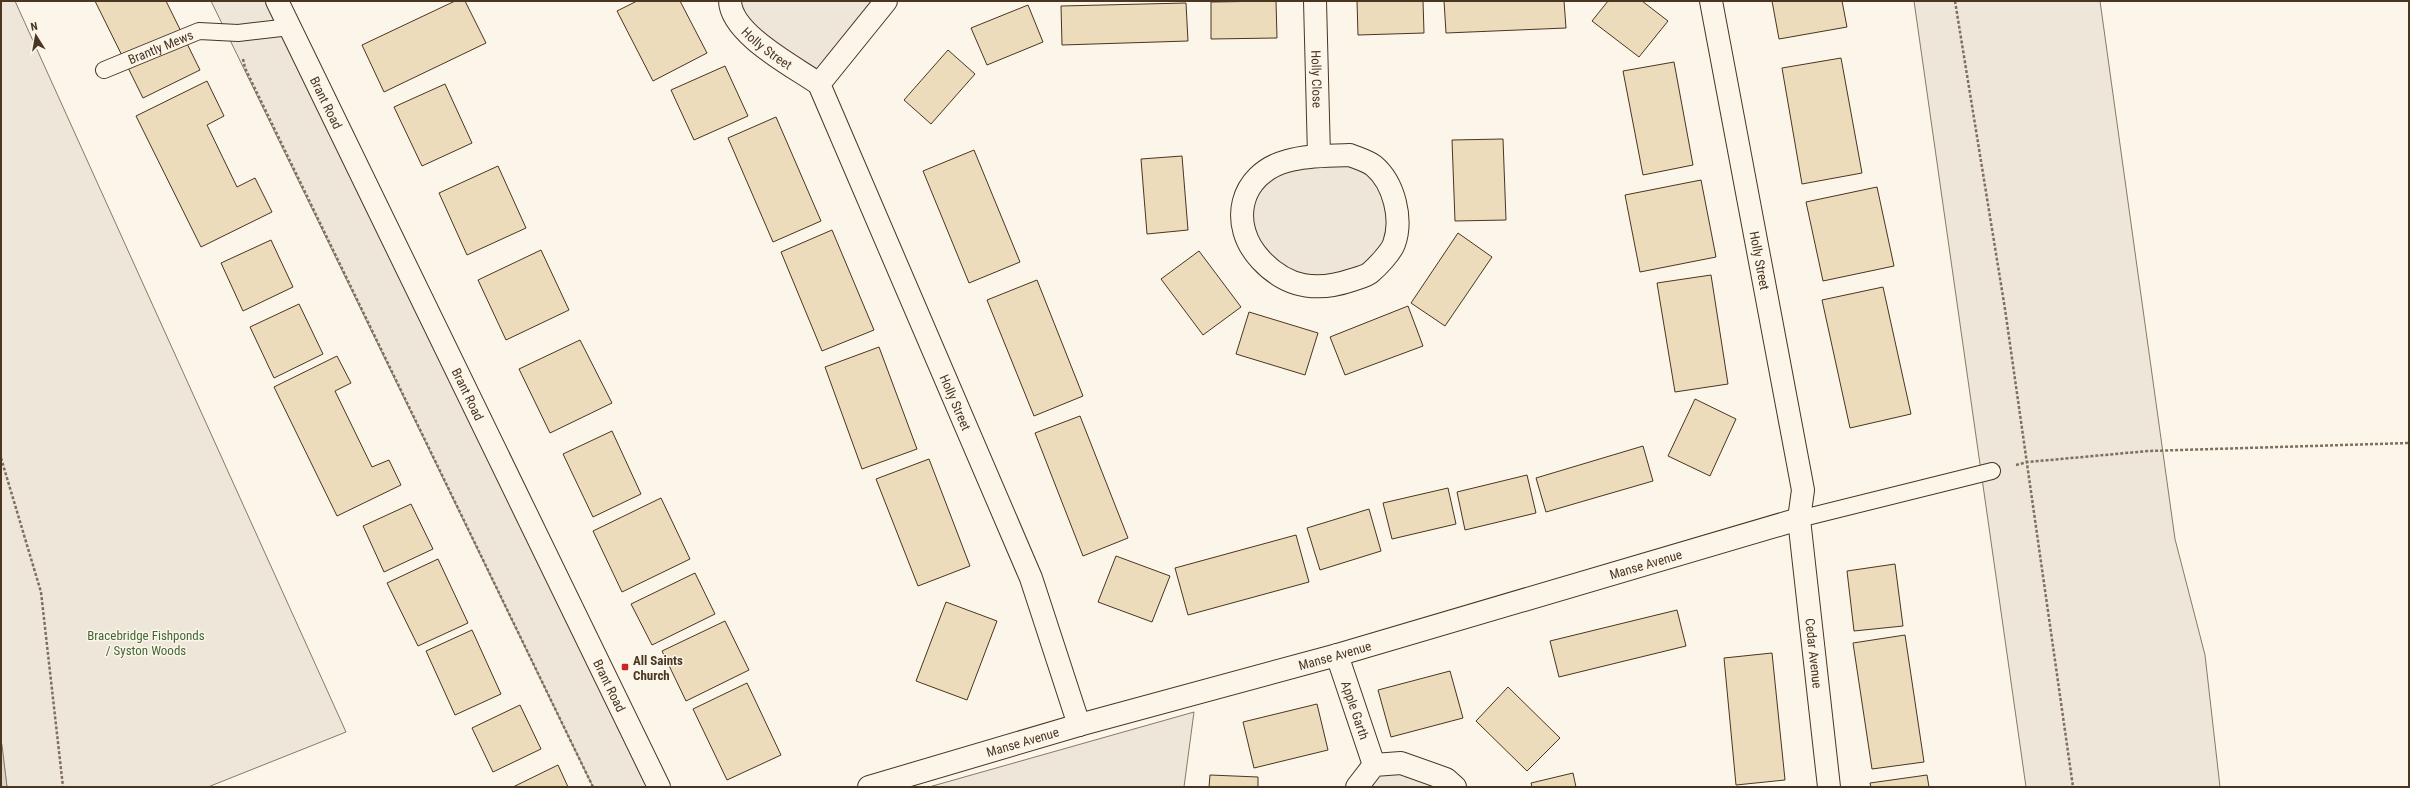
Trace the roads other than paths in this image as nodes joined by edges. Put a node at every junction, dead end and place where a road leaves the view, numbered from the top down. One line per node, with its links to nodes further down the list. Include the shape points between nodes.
1 (277, 1): 6 (street, Brant Road)
2 (730, 1): 8 (street, Holly Street, via 730,11 753,39)
3 (886, 1): 8 (street)
4 (1315, 1): 9 (street, Holly Close)
5 (1711, 1): 11 (street, Holly Street, via 1803,490)
6 (290, 27): 7 (lane, Brantly Mews, via 238,33 199,31); 15 (street, Brant Road)
7 (104, 70)
8 (819, 84): 13 (street, Holly Street, via 1031,578)
9 (1318, 156): 9 (street, via 1350,155 1374,166 1391,186 1397,214 1394,244 1371,273 1332,286 1298,284 1273,272 1255,253 1244,234 1242,209 1254,179 1286,161)
10 (1992, 471): 11 (lane)
11 (1799, 519): 12 (street, Manse Avenue); 19 (street, Cedar Avenue)
12 (1338, 656): 13 (street, Manse Avenue); 14 (street, Apple Garth)
13 (1079, 725): 16 (street, Manse Avenue)
14 (1374, 766): 17 (street); 18 (street, via 1401,763 1446,779)
15 (659, 787)
16 (869, 787)
17 (1357, 787)
18 (1455, 787)
19 (1829, 787)

